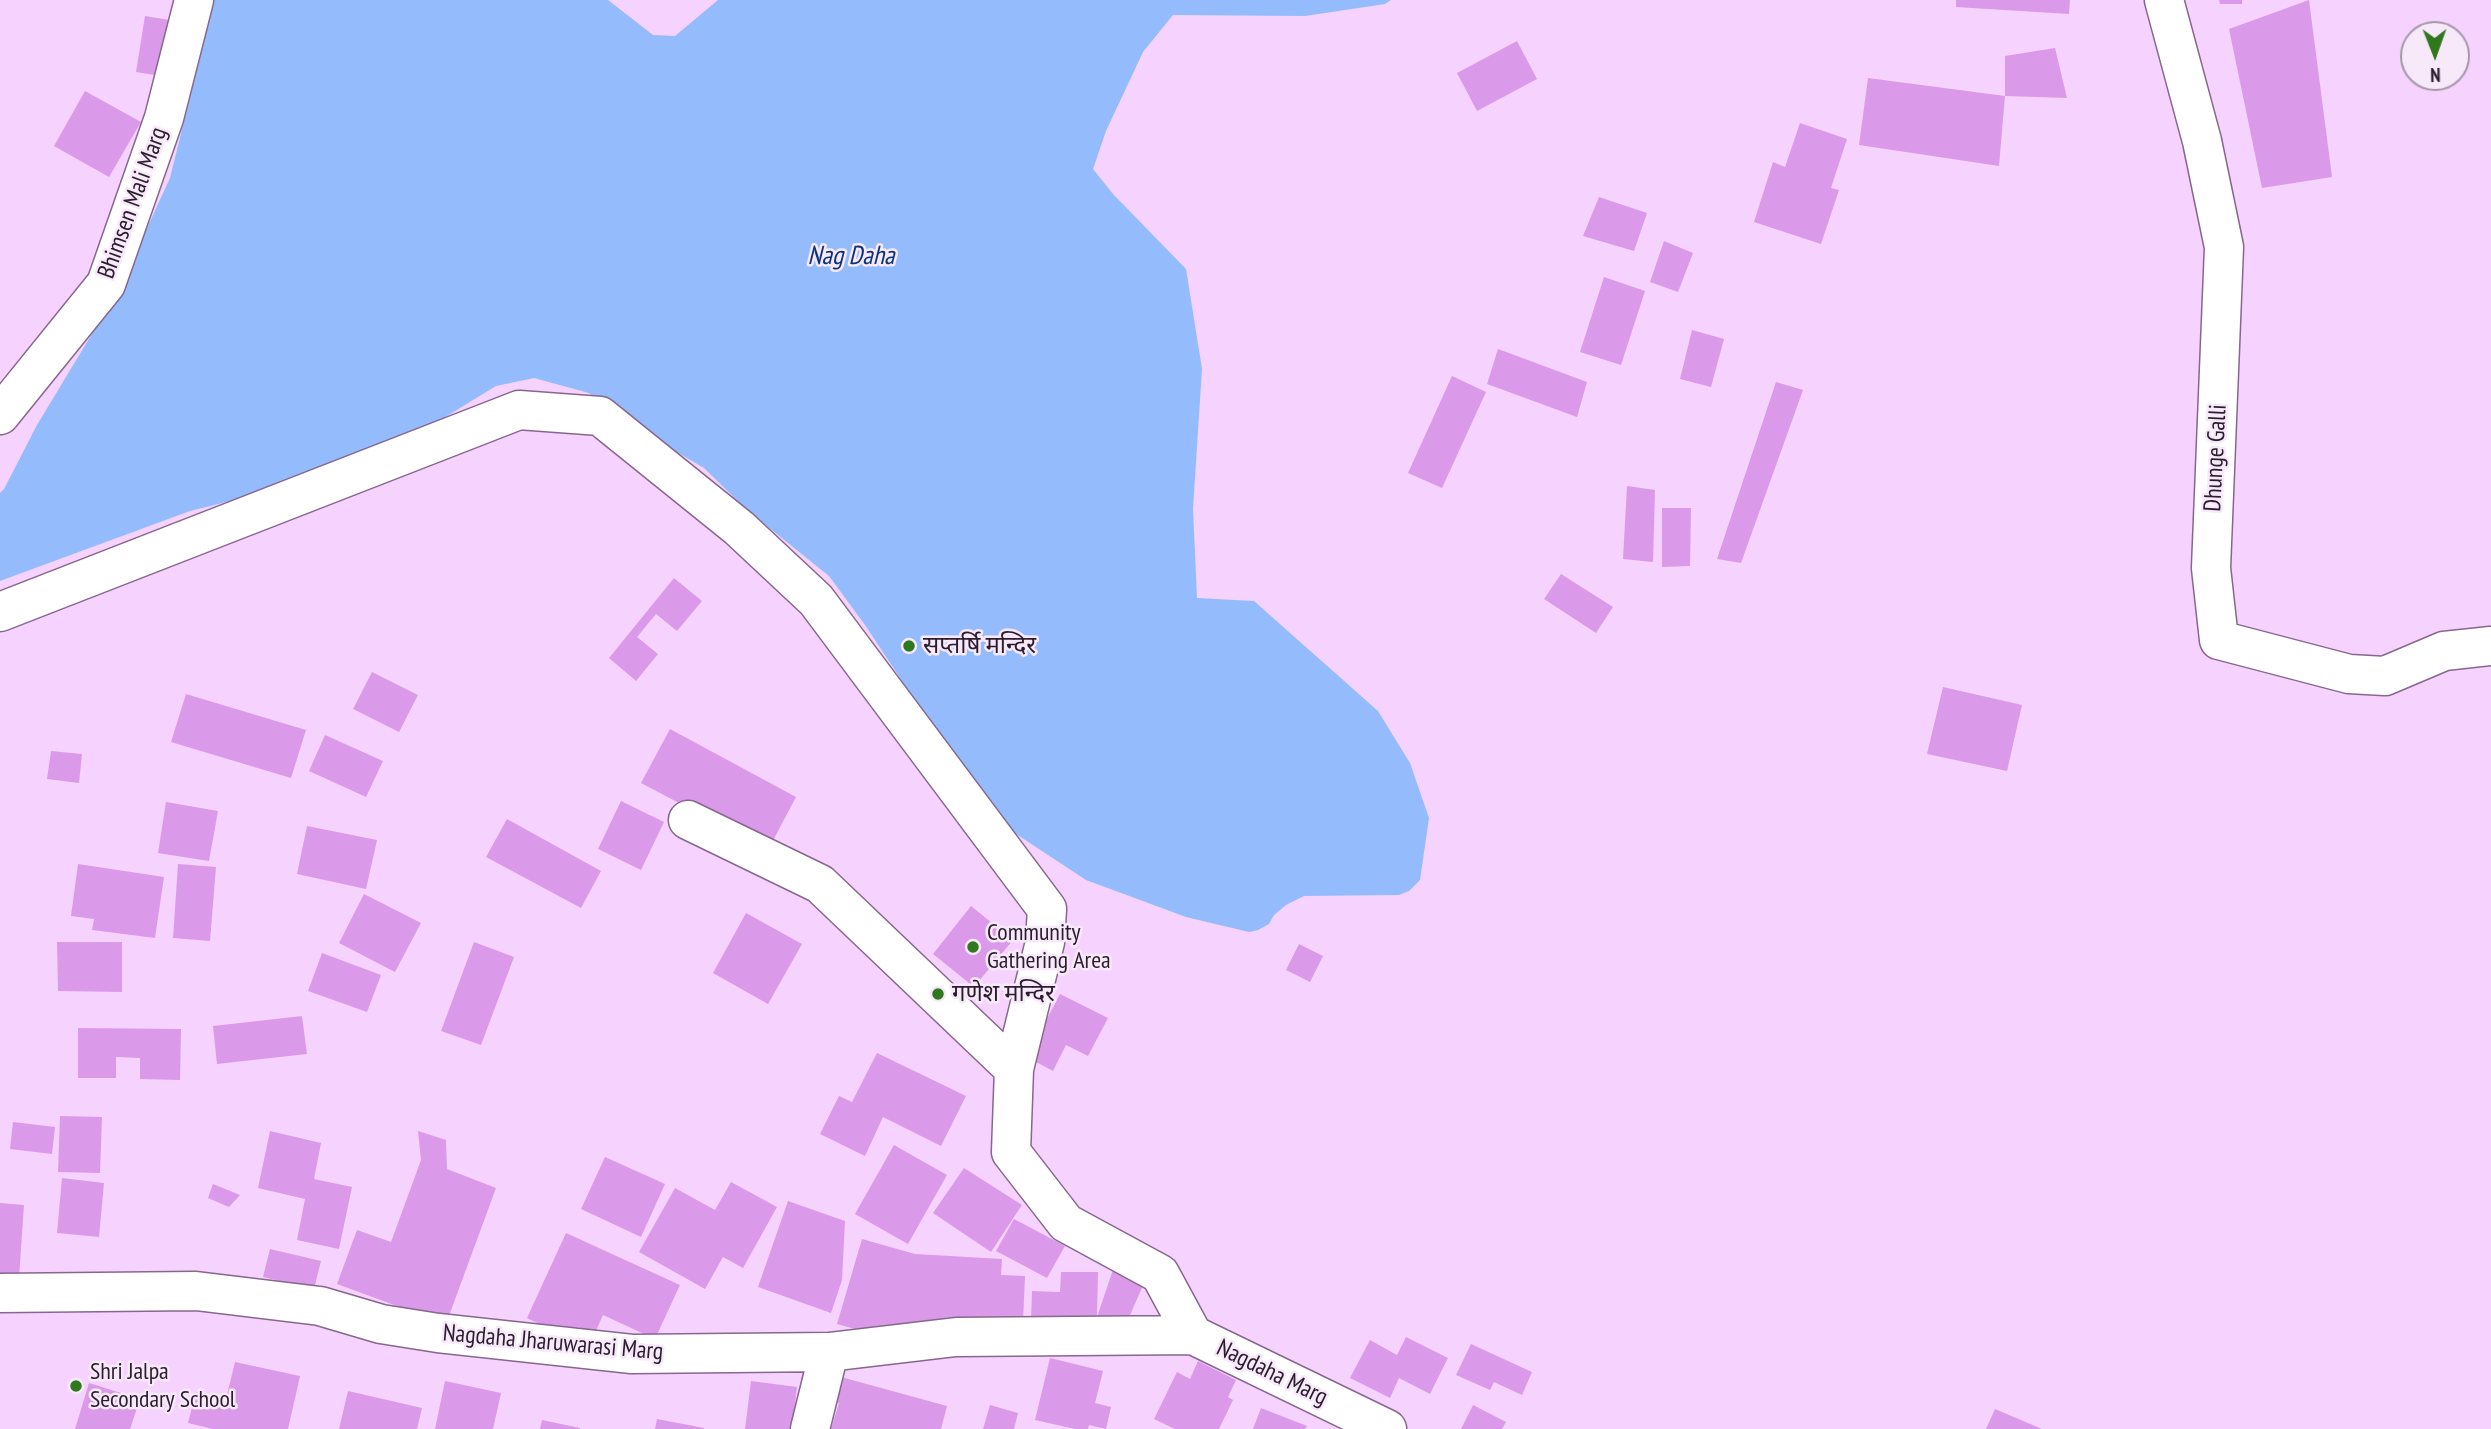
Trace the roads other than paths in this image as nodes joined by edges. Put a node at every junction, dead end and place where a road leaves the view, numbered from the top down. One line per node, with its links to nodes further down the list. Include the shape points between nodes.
1 (194, 0): 3 (street, Bhimsen Mali Marg, via 164,118 106,284)
2 (2164, 0): 5 (street, Dhunge Galli, via 2202,141 2224,247 2211,568 2219,640 2349,674 2385,676 2444,651)
3 (0, 415)
4 (0, 612): 7 (street, via 519,410 600,416 739,528 816,600 1047,909 1045,942)
5 (2491, 646)
6 (688, 820): 7 (street, via 820,884)
7 (1014, 1069): 9 (street, via 1011,1152 1066,1223 1160,1273)
8 (0, 1293): 10 (street, Nagdaha Jharuwarasi Marg, via 196,1291 320,1306 381,1324 427,1331 632,1354)
9 (1194, 1335): 10 (street, Nagdaha Jharuwarasi Marg, via 956,1337); 12 (street, Nagdaha Marg)
10 (830, 1352): 11 (street)
11 (810, 1429)
12 (1388, 1429)

